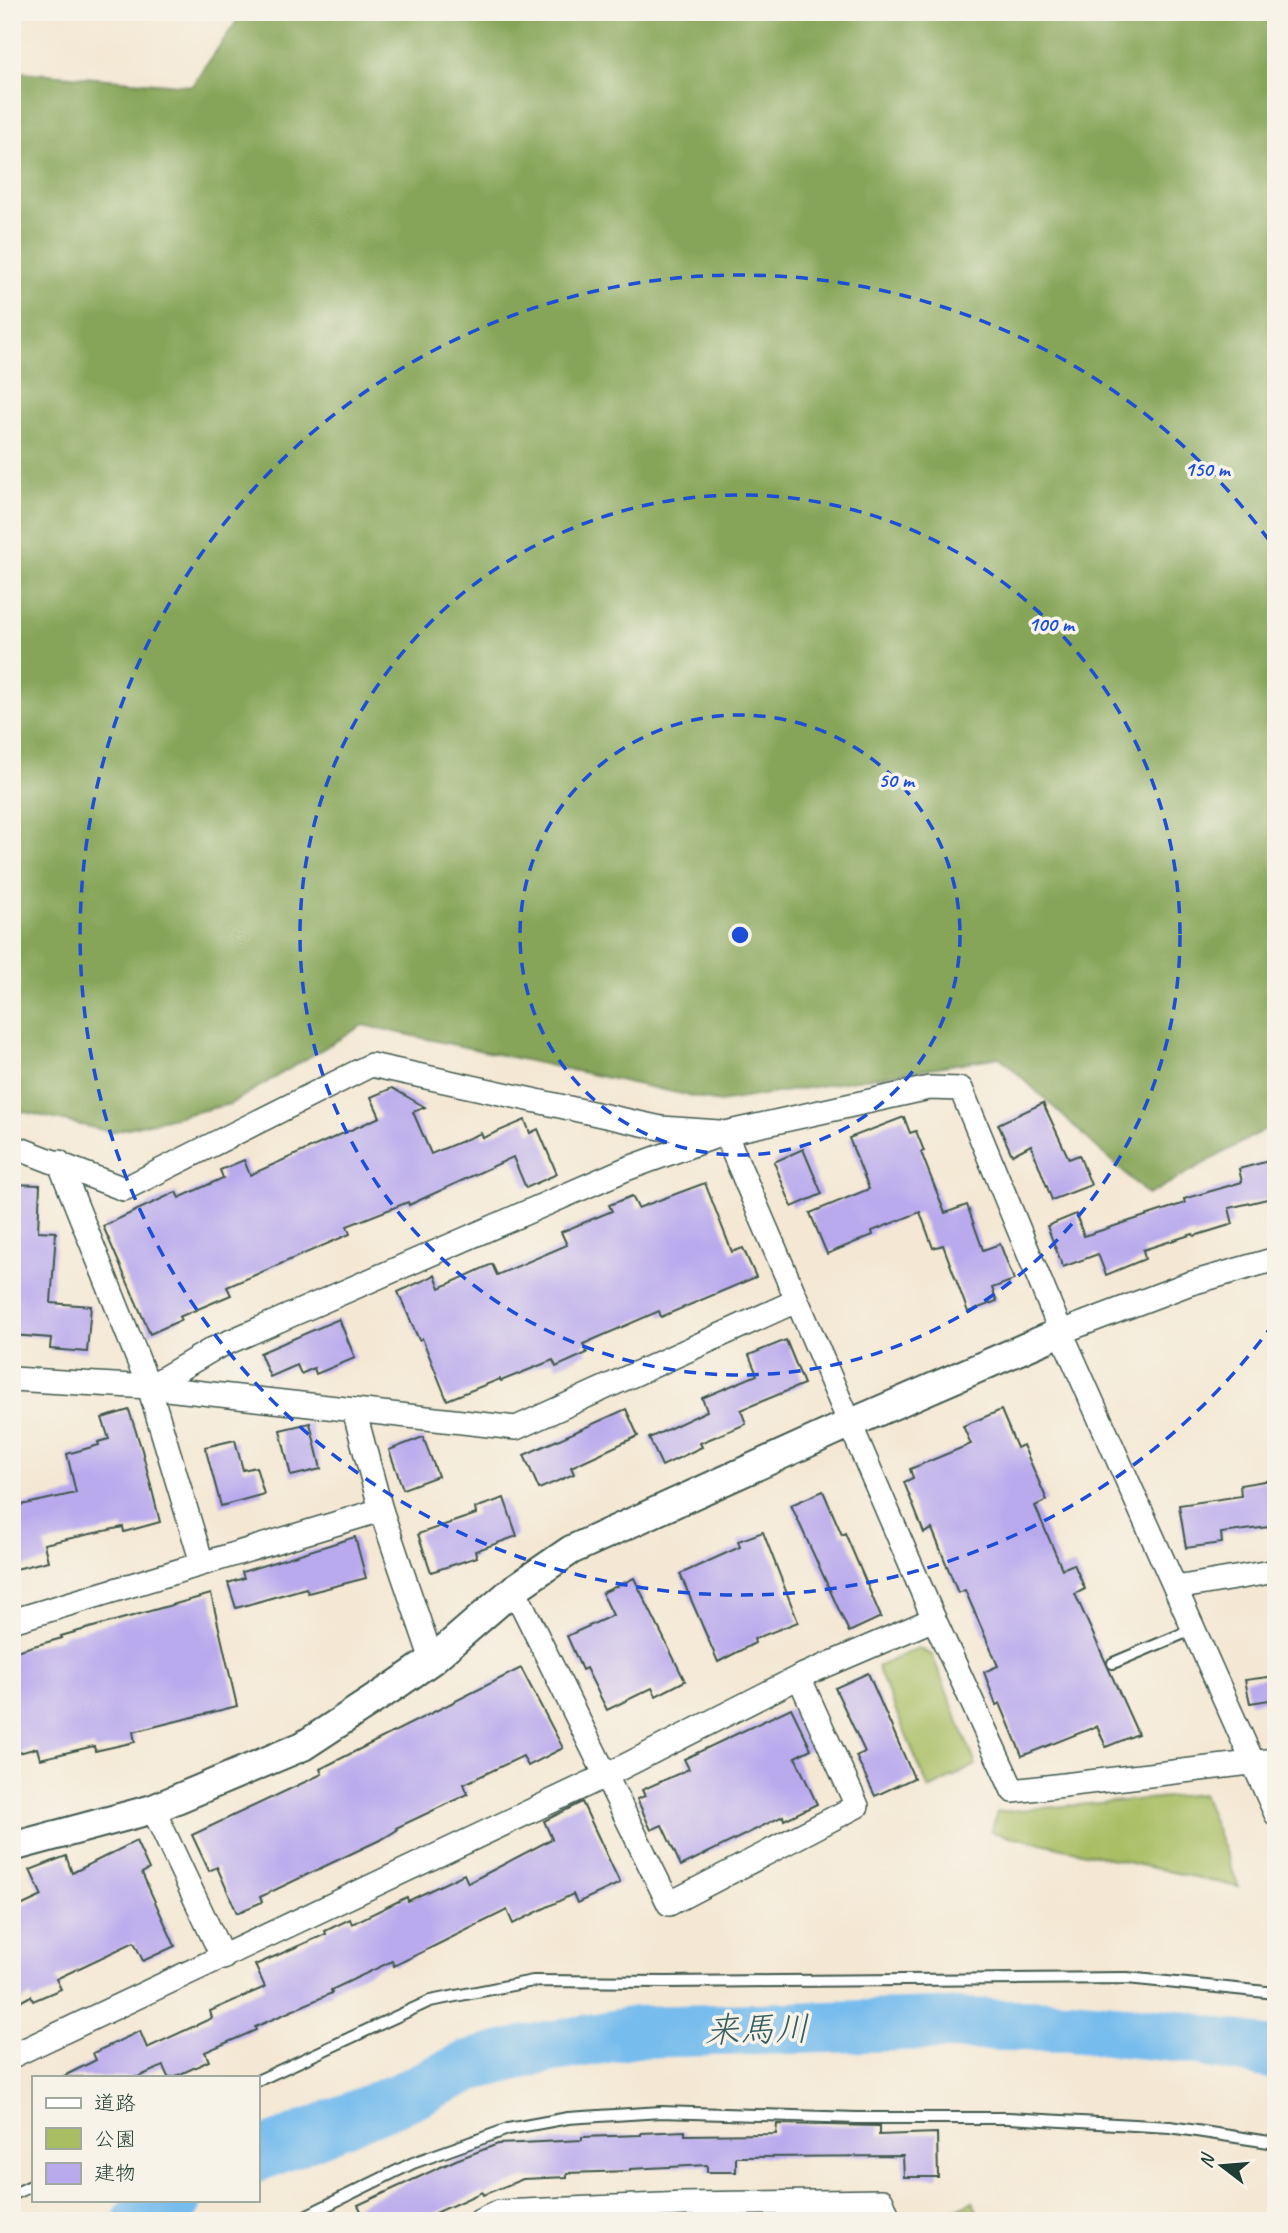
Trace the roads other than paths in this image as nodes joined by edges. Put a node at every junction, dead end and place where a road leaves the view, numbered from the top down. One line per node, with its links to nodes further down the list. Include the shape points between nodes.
1 (725, 1133): 3 (street, via 660,1128 371,1065 124,1189); 5 (street); 6 (street, via 929,1088 961,1089); 8 (street, via 626,1169 213,1349)
2 (12, 1146): 3 (street)
3 (59, 1162): 8 (street)
4 (1276, 1259): 6 (street, via 1188,1284)
5 (796, 1301): 9 (street, via 516,1428); 10 (street)
6 (1061, 1332): 10 (street); 14 (street)
7 (12, 1379): 8 (street)
8 (149, 1387): 9 (street); 12 (street)
9 (354, 1410): 11 (street)
10 (849, 1424): 15 (street, via 571,1550); 16 (street)
11 (381, 1510): 12 (street); 19 (street)
12 (202, 1563): 17 (street)
13 (1276, 1571): 14 (street)
14 (1176, 1588): 18 (street)
15 (514, 1589): 19 (street); 24 (street)
16 (934, 1619): 21 (street); 23 (street, via 1013,1791)
17 (12, 1621)
18 (1194, 1628): 20 (lane); 23 (street)
19 (432, 1660): 25 (street, via 303,1746)
20 (1113, 1663)
21 (799, 1677): 24 (street); 24 (street, via 857,1806 669,1904)
22 (1276, 1760): 23 (street)
23 (1252, 1764): 26 (street)
24 (607, 1775): 28 (street)
25 (153, 1809): 27 (street); 28 (street)
26 (1276, 1814)
27 (12, 1847)
28 (223, 1958): 30 (street)
29 (1276, 1993): 31 (lane, via 1127,1978 533,1981 430,2001)
30 (12, 2056)
31 (259, 2080)
32 (1276, 2143): 36 (lane, via 1170,2127 1008,2118 662,2112 568,2118 508,2129 413,2163)
33 (32, 2185): 34 (lane)
34 (12, 2195)
35 (688, 2212): 37 (street, via 499,2212); 38 (street, via 881,2201)
36 (295, 2221)
37 (480, 2221)
38 (890, 2221)

